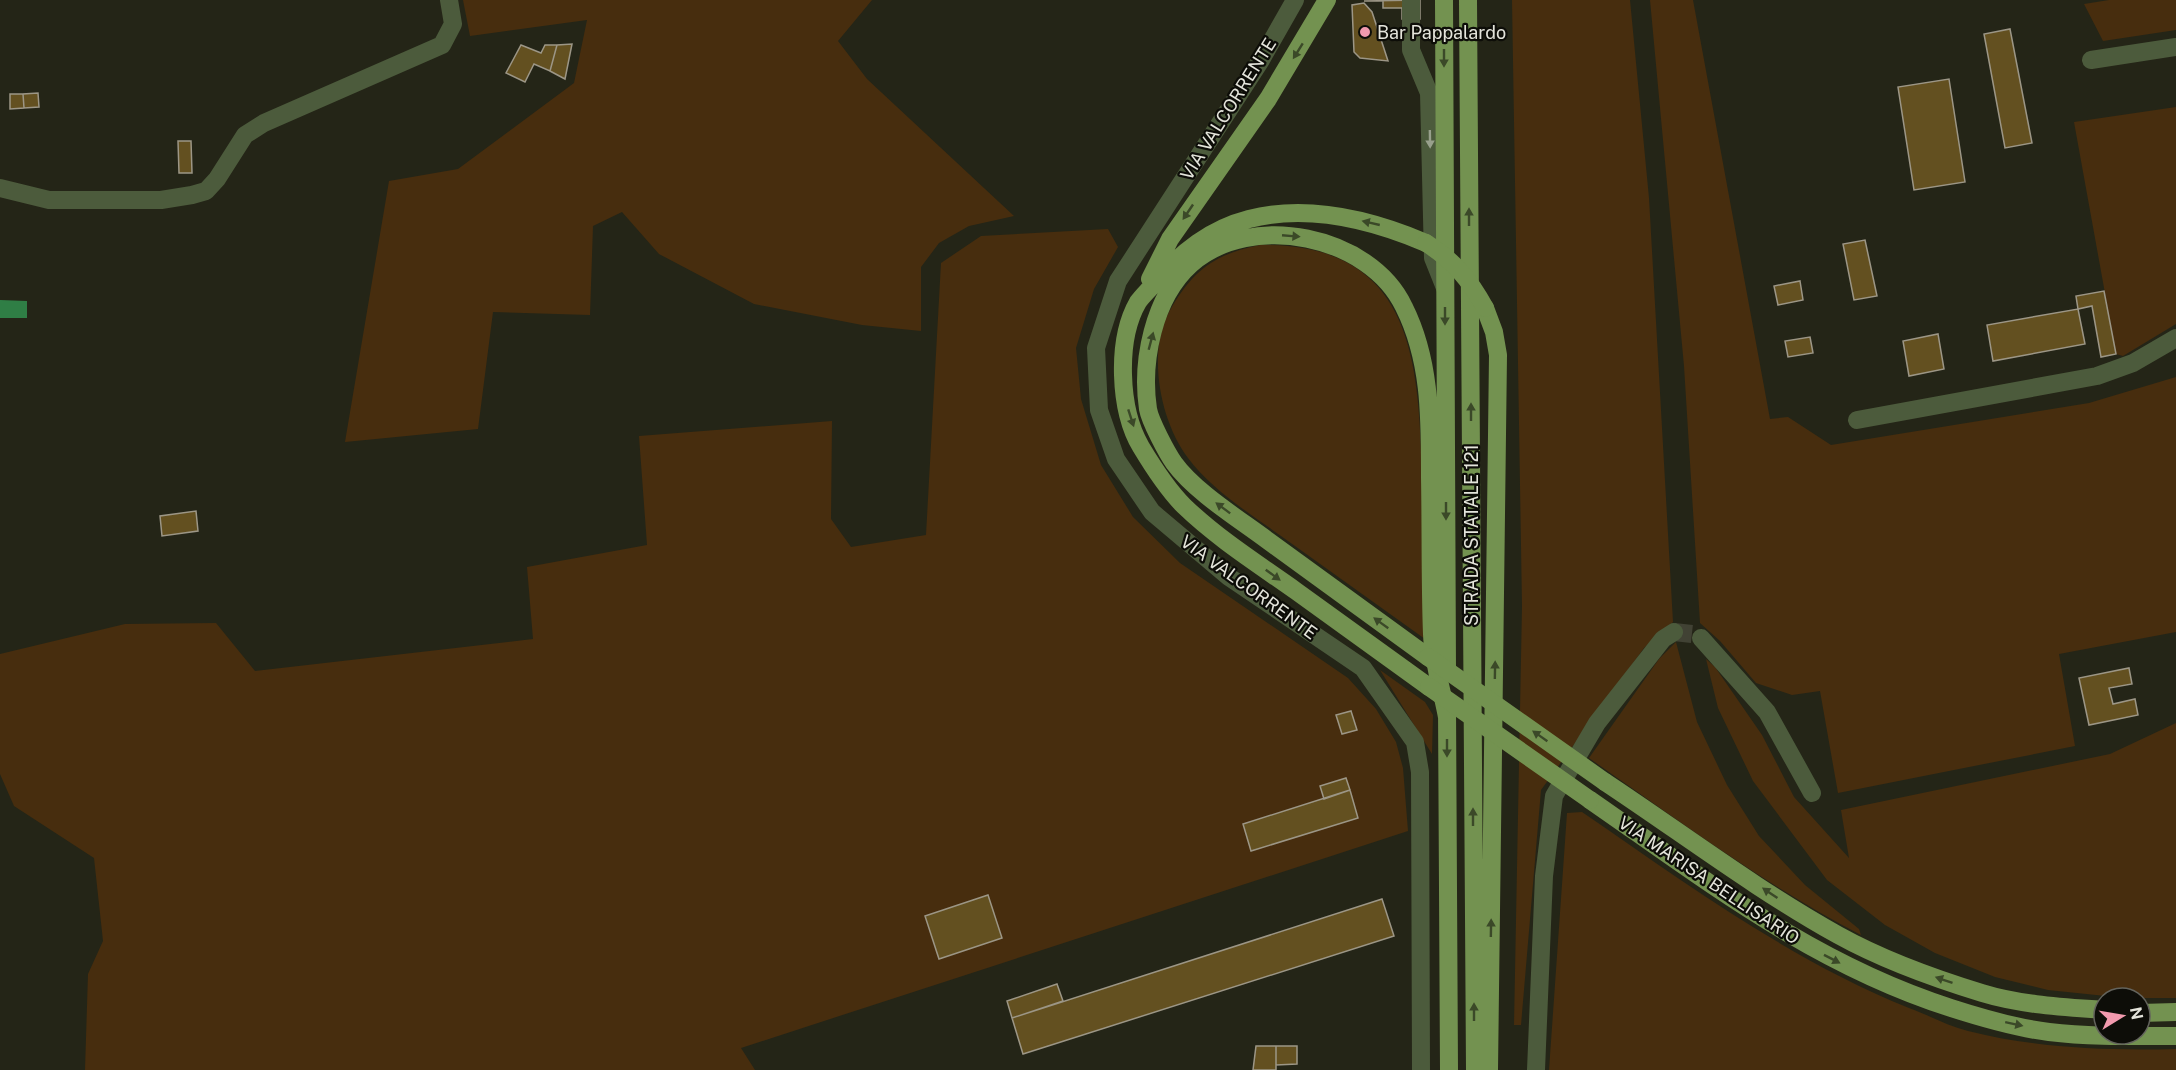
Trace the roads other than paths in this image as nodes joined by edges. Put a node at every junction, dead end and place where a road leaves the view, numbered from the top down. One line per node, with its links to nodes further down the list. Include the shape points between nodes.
1 (449, 0): 9 (street, via 453,24 442,45 264,123 245,135 206,191 161,200 49,200)
2 (1294, 0): 26 (street, VIA VALCORRENTE, via 1261,60 1118,281 1096,348 1099,410 1116,459 1152,512 1229,577 1363,668 1415,742 1420,772)
3 (1327, 0): 11 (main road, one-way to 11, via 1268,99 1170,239)
4 (1411, 0): 10 (street, one-way to 10, via 1411,50 1429,93 1433,258)
5 (1444, 0): 10 (main road, STRADA STATALE 121, one-way to 10)
6 (1468, 0): 28 (main road, STRADA STATALE 121, one-way to 6)
7 (2176, 47): 8 (street)
8 (2091, 60)
9 (0, 188)
10 (1445, 288): 20 (main road, STRADA STATALE 121, one-way to 20)
11 (1138, 302): 25 (main road, VIA MARISA BELLISARIO, one-way to 25, bridge, via 1127,336 1124,395 1140,444 1161,478 1184,505 1246,556 1428,687 1765,921 1832,959 1903,992 1977,1016 2048,1032); 29 (main road, one-way to 11, bridge, via 1498,355 1485,308 1461,270 1426,243 1388,226 1348,218 1286,214 1249,219 1198,241 1181,254)
12 (2176, 338): 13 (street, via 2133,363 2097,375)
13 (1857, 420)
14 (1674, 632): 30 (street, via 1663,639 1597,723 1554,796 1544,876)
15 (1701, 638): 21 (street, via 1767,712)
16 (1437, 663): 22 (main road, VIA MARISA BELLISARIO, one-way to 16, bridge, via 1984,994 1901,965 1839,936 1605,782)
17 (1437, 663): 18 (main road, VIA MARISA BELLISARIO, one-way to 18, bridge, via 1216,503 1174,464 1149,412 1147,357 1160,305 1191,264 1226,244 1266,235 1298,236 1341,248 1373,267 1402,302 1425,362 1430,419 1432,639)
18 (1437, 663)
19 (1437, 663): 20 (main road, VIA MARISA BELLISARIO, one-way to 20, bridge)
20 (1447, 717): 27 (main road, STRADA STATALE 121, one-way to 27)
21 (1812, 793)
22 (2092, 1009)
23 (2176, 1012): 24 (main road)
24 (2152, 1013)
25 (2176, 1035)
26 (1421, 1070)
27 (1449, 1070)
28 (1475, 1070)
29 (1489, 1070)
30 (1536, 1070)

